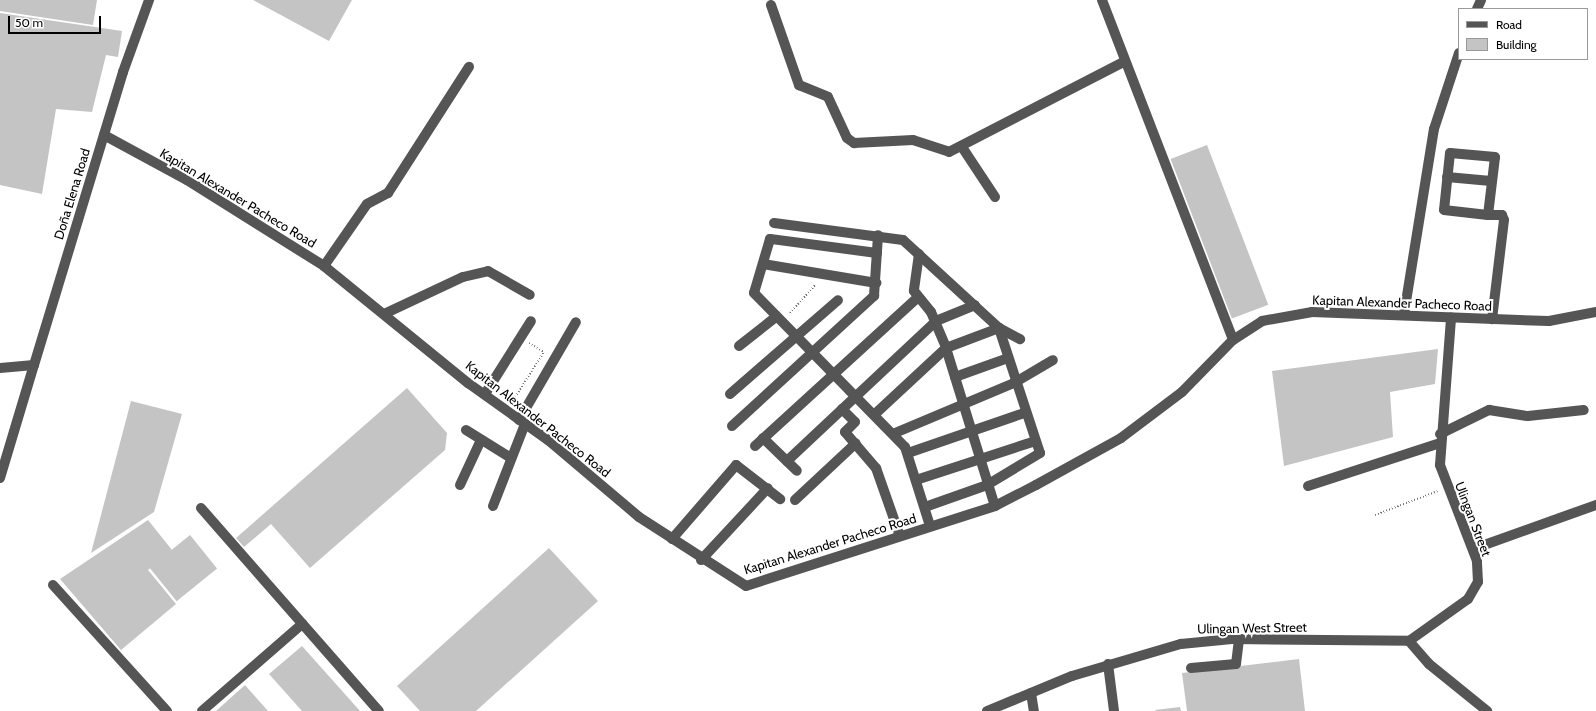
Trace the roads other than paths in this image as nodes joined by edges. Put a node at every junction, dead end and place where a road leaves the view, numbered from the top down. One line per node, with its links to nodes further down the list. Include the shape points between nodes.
1 (149, 0): 7 (street, Doña Elena Road)
2 (1102, 0): 5 (street)
3 (771, 5): 8 (street, via 799,85 828,97 850,141 913,140 949,152)
4 (1458, 56): 26 (street, via 1434,130)
5 (1125, 61): 8 (street); 36 (street)
6 (469, 67): 18 (street, via 388,193 367,204)
7 (104, 135): 18 (street, Kapitan Alexander Pacheco Road, via 194,184); 42 (street, Doña Elena Road)
8 (962, 146): 11 (street)
9 (1447, 177): 10 (street); 10 (street, via 1452,152 1494,156); 12 (street, via 1444,210)
10 (1491, 182): 12 (street)
11 (995, 197)
12 (1488, 215): 29 (street, via 1502,215 1504,220)
13 (774, 223): 14 (street)
14 (878, 235): 15 (street); 16 (street, via 902,240)
15 (877, 253): 17 (street, via 773,239 769,240); 19 (street)
16 (919, 254): 21 (street, via 914,291); 23 (street)
17 (764, 264): 19 (street); 28 (street, via 754,294)
18 (324, 266): 25 (street, Kapitan Alexander Pacheco Road)
19 (876, 283): 39 (street, via 874,296)
20 (530, 295): 25 (street, via 488,270 463,277)
21 (918, 297): 31 (street); 44 (street)
22 (838, 300): 34 (street)
23 (975, 305): 31 (street); 33 (street)
24 (1596, 312): 29 (street, Kapitan Alexander Pacheco Road, via 1549,321)
25 (384, 314): 47 (street, Kapitan Alexander Pacheco Road)
26 (1404, 314): 27 (street, Kapitan Alexander Pacheco Road); 36 (street, Kapitan Alexander Pacheco Road, via 1312,312 1287,315 1262,321)
27 (1451, 317): 29 (street, Kapitan Alexander Pacheco Road); 61 (street, Ulingan Street)
28 (780, 319): 34 (street); 37 (street)
29 (1492, 319)
30 (531, 321): 47 (street)
31 (936, 321): 38 (street); 49 (street)
32 (576, 322): 55 (street)
33 (999, 328): 35 (street); 38 (street); 40 (street)
34 (796, 335): 39 (street); 48 (street)
35 (1020, 339)
36 (1233, 340): 82 (street, Kapitan Alexander Pacheco Road, via 1182,392 1121,438)
37 (739, 346)
38 (946, 348): 45 (street); 54 (street)
39 (813, 354): 44 (street); 56 (street)
40 (1008, 358): 45 (street); 46 (street)
41 (1053, 360): 46 (street)
42 (34, 365): 43 (street); 71 (street, Doña Elena Road)
43 (0, 368)
44 (833, 372): 49 (street); 60 (street)
45 (955, 377): 50 (street)
46 (1014, 383): 50 (street); 53 (street)
47 (485, 394): 55 (street, Kapitan Alexander Pacheco Road)
48 (730, 394)
49 (857, 394): 51 (street); 54 (street)
50 (964, 405): 58 (street); 59 (street)
51 (842, 409): 64 (street, via 854,422 845,432); 69 (street)
52 (1584, 410): 61 (street, via 1528,416 1489,410)
53 (1024, 413): 58 (street); 63 (street)
54 (875, 414): 59 (street)
55 (522, 422): 67 (street); 86 (street, Kapitan Alexander Pacheco Road)
56 (732, 426)
57 (466, 430): 62 (street)
58 (972, 432): 66 (street); 68 (street)
59 (895, 433): 66 (street)
60 (763, 438): 65 (street); 69 (street)
61 (1440, 438): 75 (street); 87 (street, Ulingan Street, via 1447,488)
62 (481, 440): 67 (street); 73 (street)
63 (1035, 441): 68 (street); 74 (street, via 1038,455)
64 (856, 443): 78 (street); 85 (street, via 876,468)
65 (755, 446)
66 (908, 453): 72 (street)
67 (511, 458): 80 (street)
68 (980, 460): 72 (street); 74 (street)
69 (787, 461): 70 (street)
70 (797, 471)
71 (0, 478)
72 (916, 480): 81 (street)
73 (460, 485)
74 (987, 485): 81 (street); 82 (street)
75 (1308, 486)
76 (768, 488): 77 (street); 86 (street, via 739,462); 88 (street)
77 (780, 499)
78 (795, 500)
79 (1596, 505): 87 (street)
80 (492, 506)
81 (925, 506): 84 (street)
82 (995, 506): 84 (street, Kapitan Alexander Pacheco Road)
83 (201, 508): 90 (street)
84 (930, 526): 85 (street, Kapitan Alexander Pacheco Road)
85 (900, 536): 88 (street, Kapitan Alexander Pacheco Road, via 746,586)
86 (672, 539): 88 (street, Kapitan Alexander Pacheco Road)
87 (1473, 549): 92 (street, Ulingan Street, via 1478,571 1475,591 1459,607)
88 (701, 560)
89 (53, 585): 96 (street)
90 (302, 624): 97 (street); 98 (street)
91 (1239, 639): 92 (street, Ulingan West Street); 93 (street, Ulingan West Street, via 1181,644); 94 (street, via 1236,664)
92 (1409, 641): 102 (street, via 1425,660)
93 (1108, 664): 95 (street, Ulingan West Street); 101 (street)
94 (1190, 668)
95 (1031, 693): 99 (street, Ulingan West Street); 100 (street)
96 (167, 711)
97 (202, 711)
98 (379, 711)
99 (988, 711)
100 (1034, 711)
101 (1114, 711)
102 (1487, 711)

